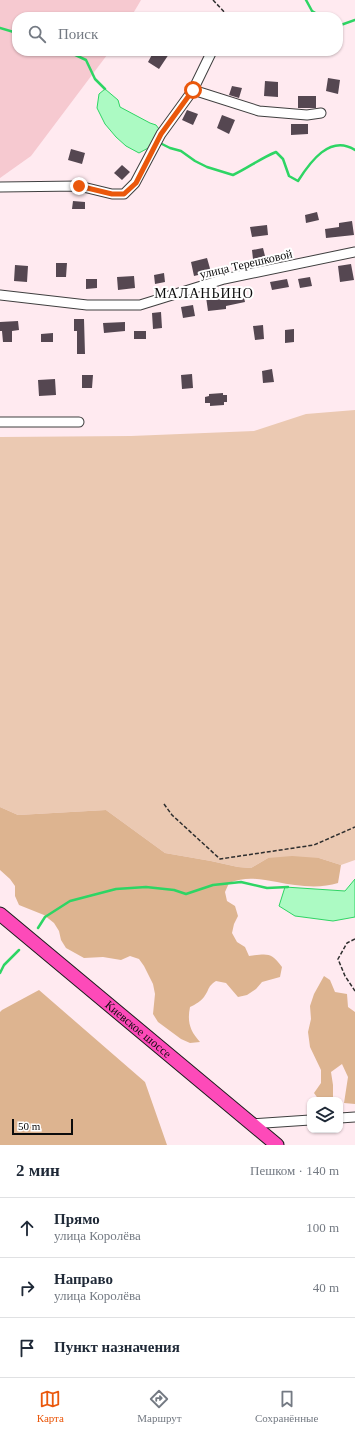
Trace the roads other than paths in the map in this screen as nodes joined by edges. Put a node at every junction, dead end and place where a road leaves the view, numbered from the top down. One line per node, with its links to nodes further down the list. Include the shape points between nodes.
1 (210, 56): 2 (street)
2 (193, 90): 3 (street, via 259,111 307,115); 4 (street, via 161,134 136,183 124,194 112,194 79,186)
3 (321, 113)
4 (0, 187)
5 (355, 252): 6 (street, улица Терешковой, via 224,279 140,305 87,306)
6 (0, 295)
7 (0, 422): 8 (street)
8 (79, 422)
9 (0, 914): 13 (highway, Киевское шоссе)
10 (343, 1118): 11 (street)
11 (355, 1118)
12 (307, 1120): 13 (street)
13 (252, 1124): 14 (highway, Киевское шоссе)
14 (277, 1145)

